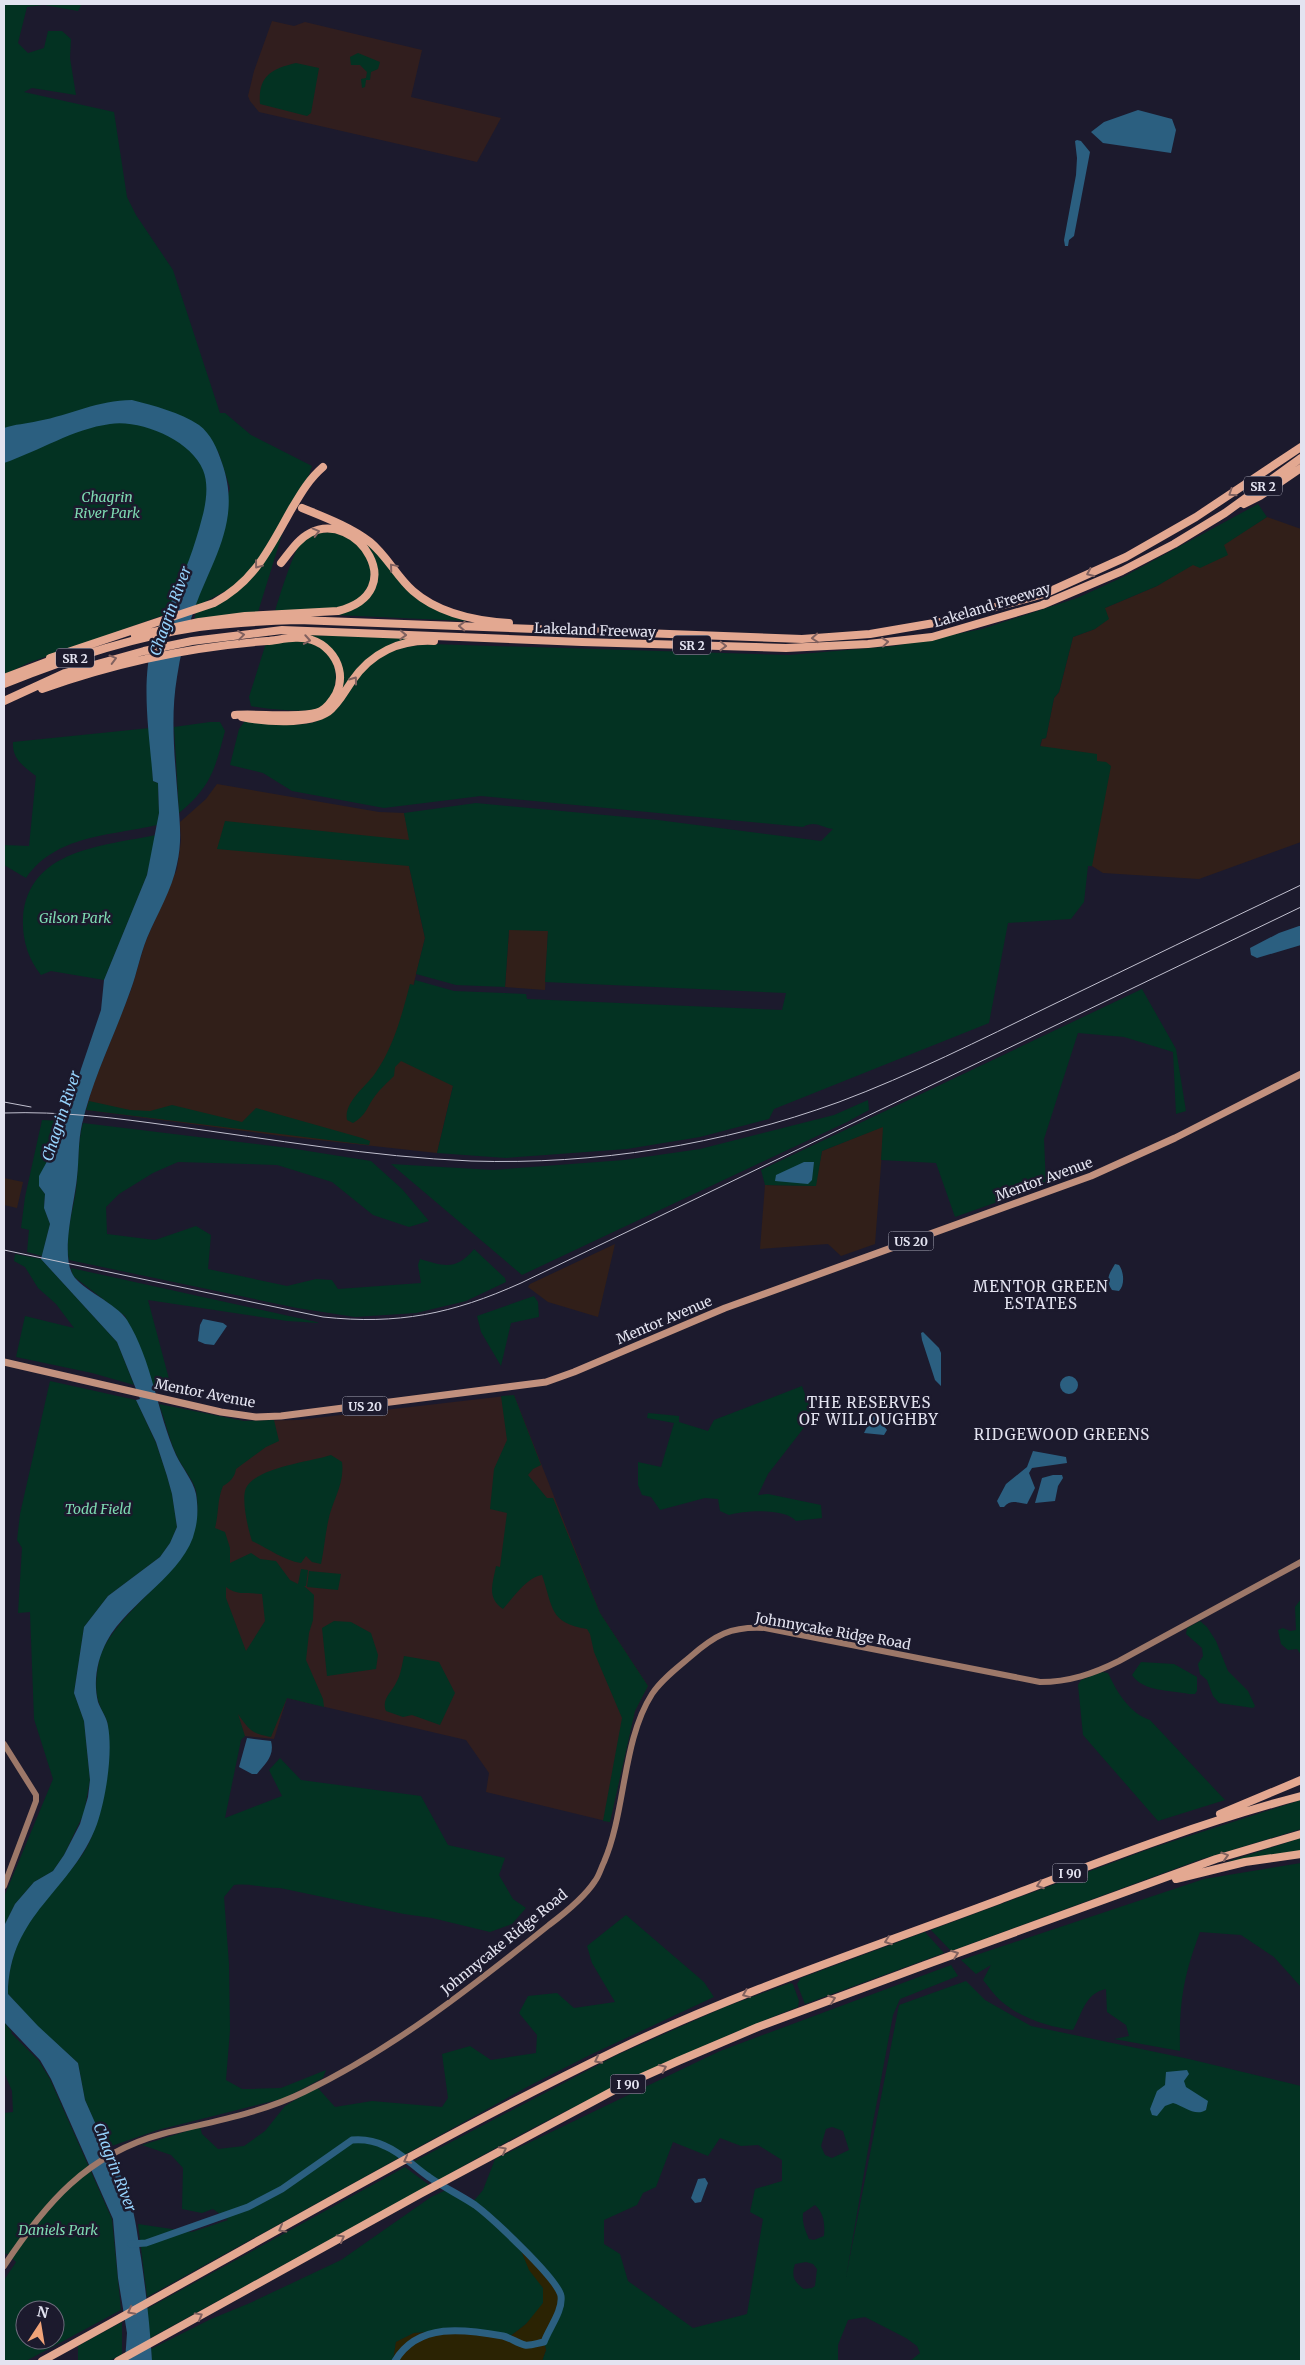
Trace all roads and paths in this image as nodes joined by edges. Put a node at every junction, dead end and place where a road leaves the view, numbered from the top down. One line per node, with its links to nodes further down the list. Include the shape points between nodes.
1 (1301, 447): 10 (highway, Lakeland Freeway / SR 2, one-way to 10, via 1196,517 1126,557 1044,594 994,608 940,622 870,634 802,639)
2 (1301, 458): 6 (highway, Lakeland Freeway / SR 2)
3 (323, 467): 9 (highway, one-way to 9, via 309,479 249,577 233,592)
4 (1301, 468): 6 (highway, via 1260,496)
5 (302, 508): 10 (highway, one-way to 5, via 586,626 506,623 447,611 412,591 368,540)
6 (1224, 513): 11 (highway, Lakeland Freeway / SR 2, one-way to 6, via 786,648 932,637 1051,602 1122,571)
7 (281, 563): 8 (highway, one-way to 8, via 310,532 333,530 353,538 366,548 373,564 374,578 362,600 338,611 245,616)
8 (198, 625): 9 (highway); 10 (highway, Lakeland Freeway / SR 2, one-way to 8, via 298,620)
9 (150, 631): 12 (highway, via 70,654); 13 (highway, SR 2)
10 (616, 632)
11 (582, 642): 14 (highway, Lakeland Freeway / SR 2, one-way to 11, via 65,673 144,650 282,630); 14 (highway, one-way to 11, via 189,650 234,643 312,640 328,649 337,661 341,677 331,703 320,712 304,716 235,715 303,721 330,711 371,658 394,646 428,640 531,645)
12 (4, 678)
13 (4, 684)
14 (18, 694): 15 (highway, Lakeland Freeway / SR 2)
15 (4, 701)
16 (1301, 1074): 17 (main road, Mentor Avenue / US 20, via 1175,1138 1091,1176 725,1308 553,1380 275,1416 240,1415)
17 (4, 1362)
18 (1301, 1562): 27 (main road, Johnnycake Ridge Road, via 1113,1664 1066,1681 1040,1682 766,1628 723,1632 704,1644 652,1693 634,1742 611,1846 595,1881 561,1916 451,2001 324,2082 269,2107 159,2135 122,2149 84,2172 38,2216)
19 (4, 1744): 25 (main road, via 36,1795)
20 (1301, 1780): 24 (highway, via 1269,1796)
21 (1301, 1796): 24 (highway, I 90, via 1242,1812)
22 (1301, 1834): 26 (highway, I 90, one-way to 22, via 1216,1859)
23 (1301, 1854): 26 (highway, via 1208,1869)
24 (1120, 1855): 28 (highway, I 90, one-way to 28, via 792,1976 690,2017 591,2063 428,2148)
25 (4, 1886)
26 (1097, 1903): 29 (highway, I 90, one-way to 26, via 622,2086 795,2013)
27 (4, 2266)
28 (42, 2361)
29 (118, 2361)

